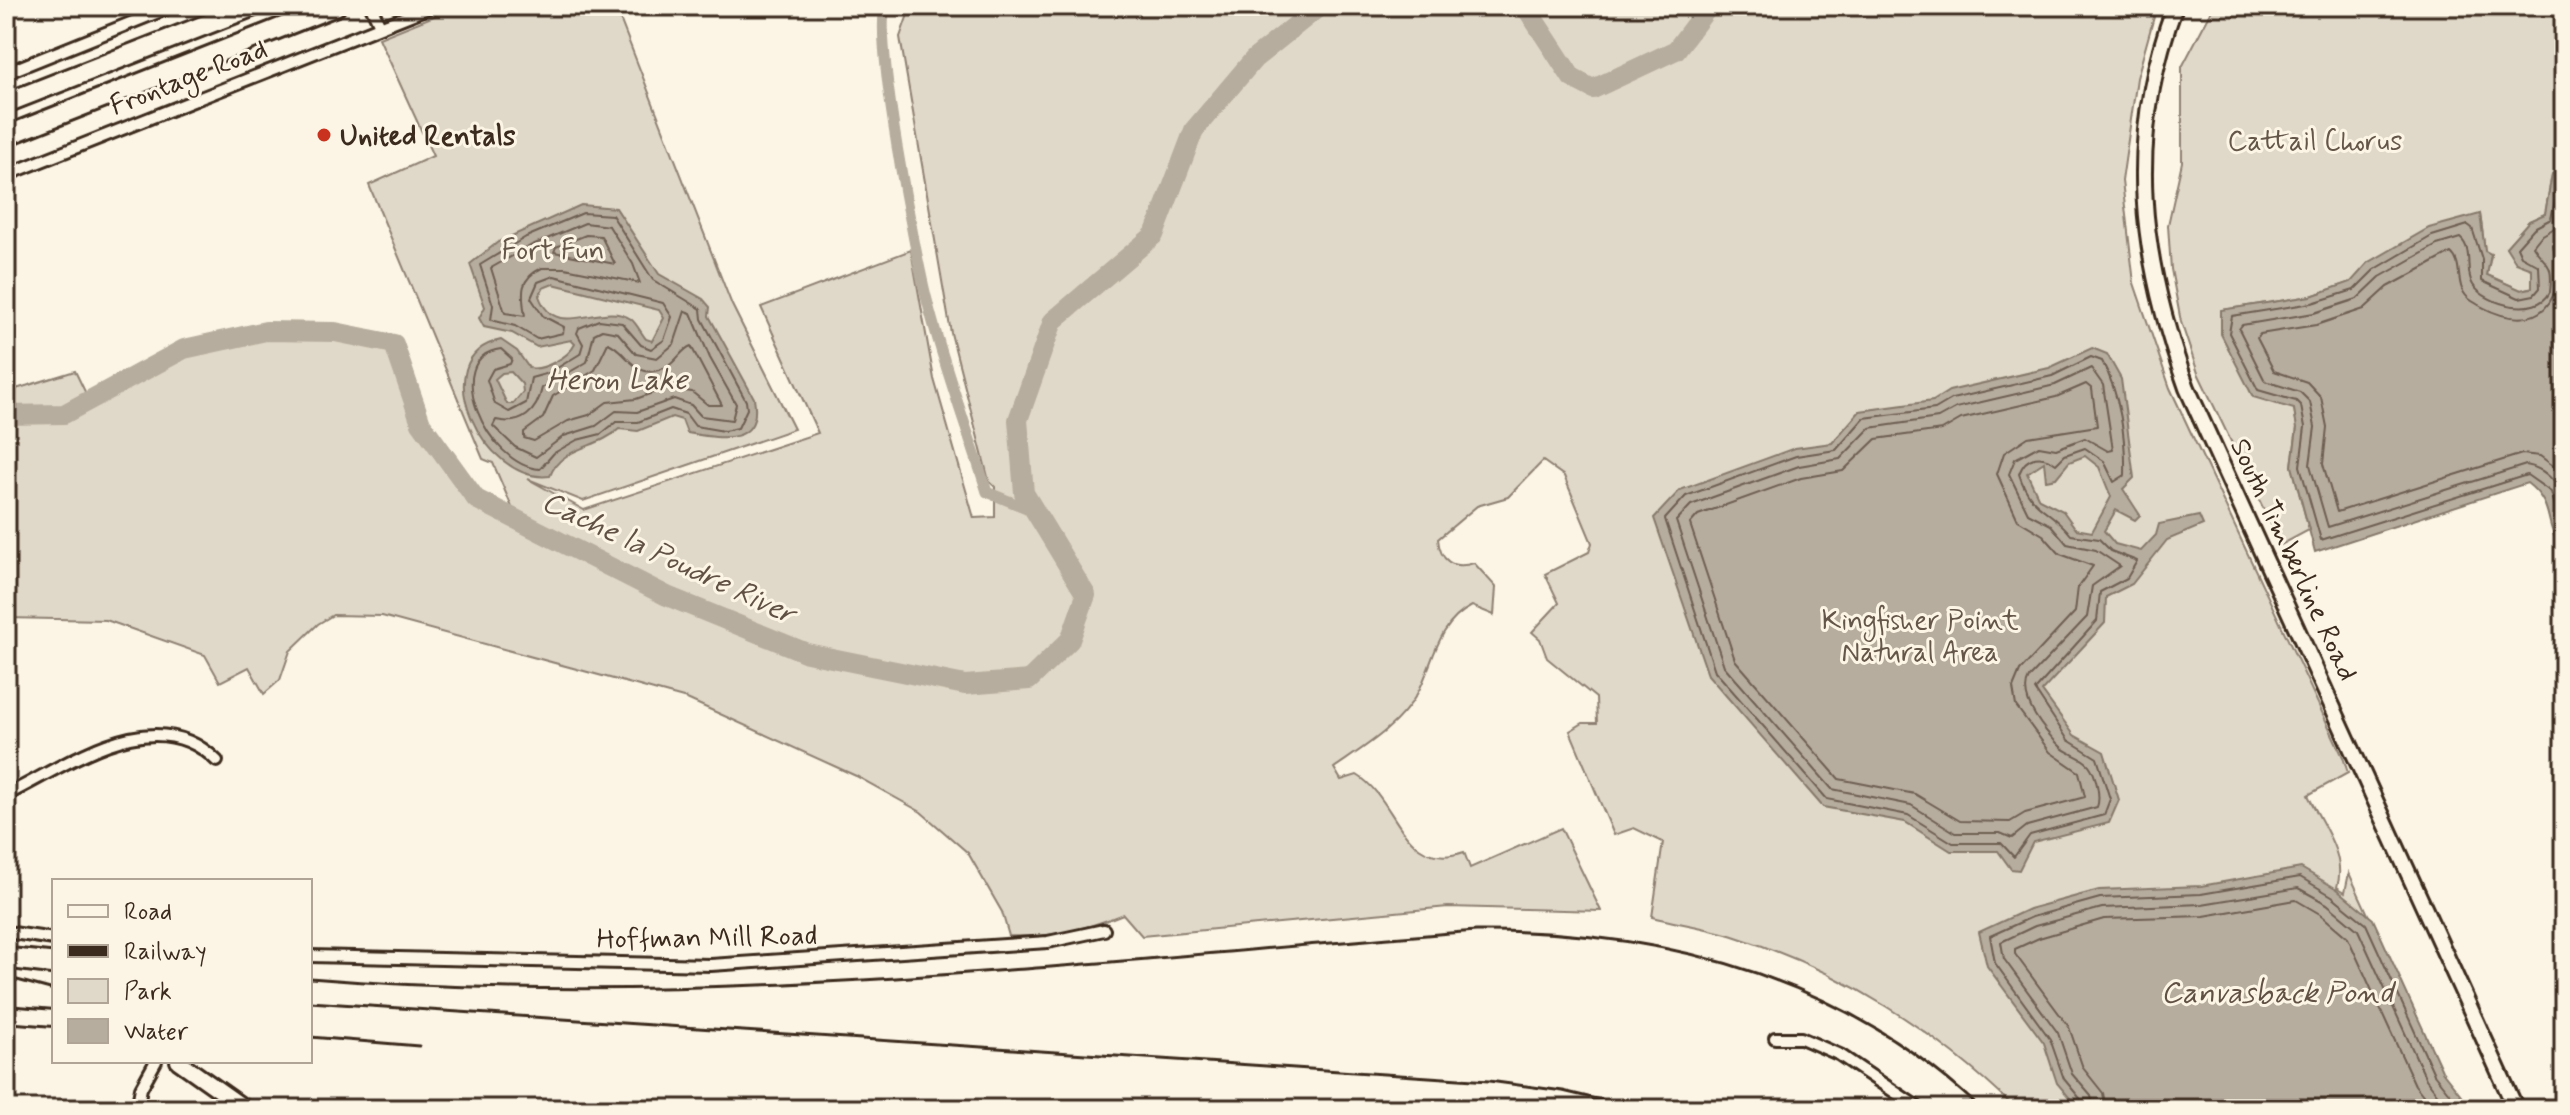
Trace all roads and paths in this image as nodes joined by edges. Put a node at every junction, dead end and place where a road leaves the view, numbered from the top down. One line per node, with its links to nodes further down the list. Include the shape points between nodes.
1 (173, 6): 9 (street)
2 (254, 6): 8 (highway)
3 (336, 6): 12 (highway)
4 (371, 6): 7 (street)
5 (433, 6): 7 (street, Frontage Road)
6 (2175, 6): 28 (main road, South Timberline Road, via 2149,100 2143,175 2147,238 2162,316 2187,388)
7 (380, 26): 13 (street, Frontage Road)
8 (103, 64): 10 (highway); 11 (highway)
9 (6, 73)
10 (6, 103)
11 (6, 115)
12 (6, 136)
13 (6, 175)
14 (217, 761): 15 (street, via 203,748 172,735 135,735)
15 (6, 795)
16 (1104, 930): 19 (street, Hoffman Mill Road, via 1048,942 711,965)
17 (6, 932): 18 (street)
18 (52, 939)
19 (312, 956)
20 (6, 1014): 21 (main road)
21 (52, 1018)
22 (1775, 1038): 27 (street, via 1801,1038 1840,1055)
23 (155, 1063): 25 (street)
24 (181, 1063): 26 (main road)
25 (137, 1109)
26 (246, 1109)
27 (1920, 1109)
28 (2516, 1109)

